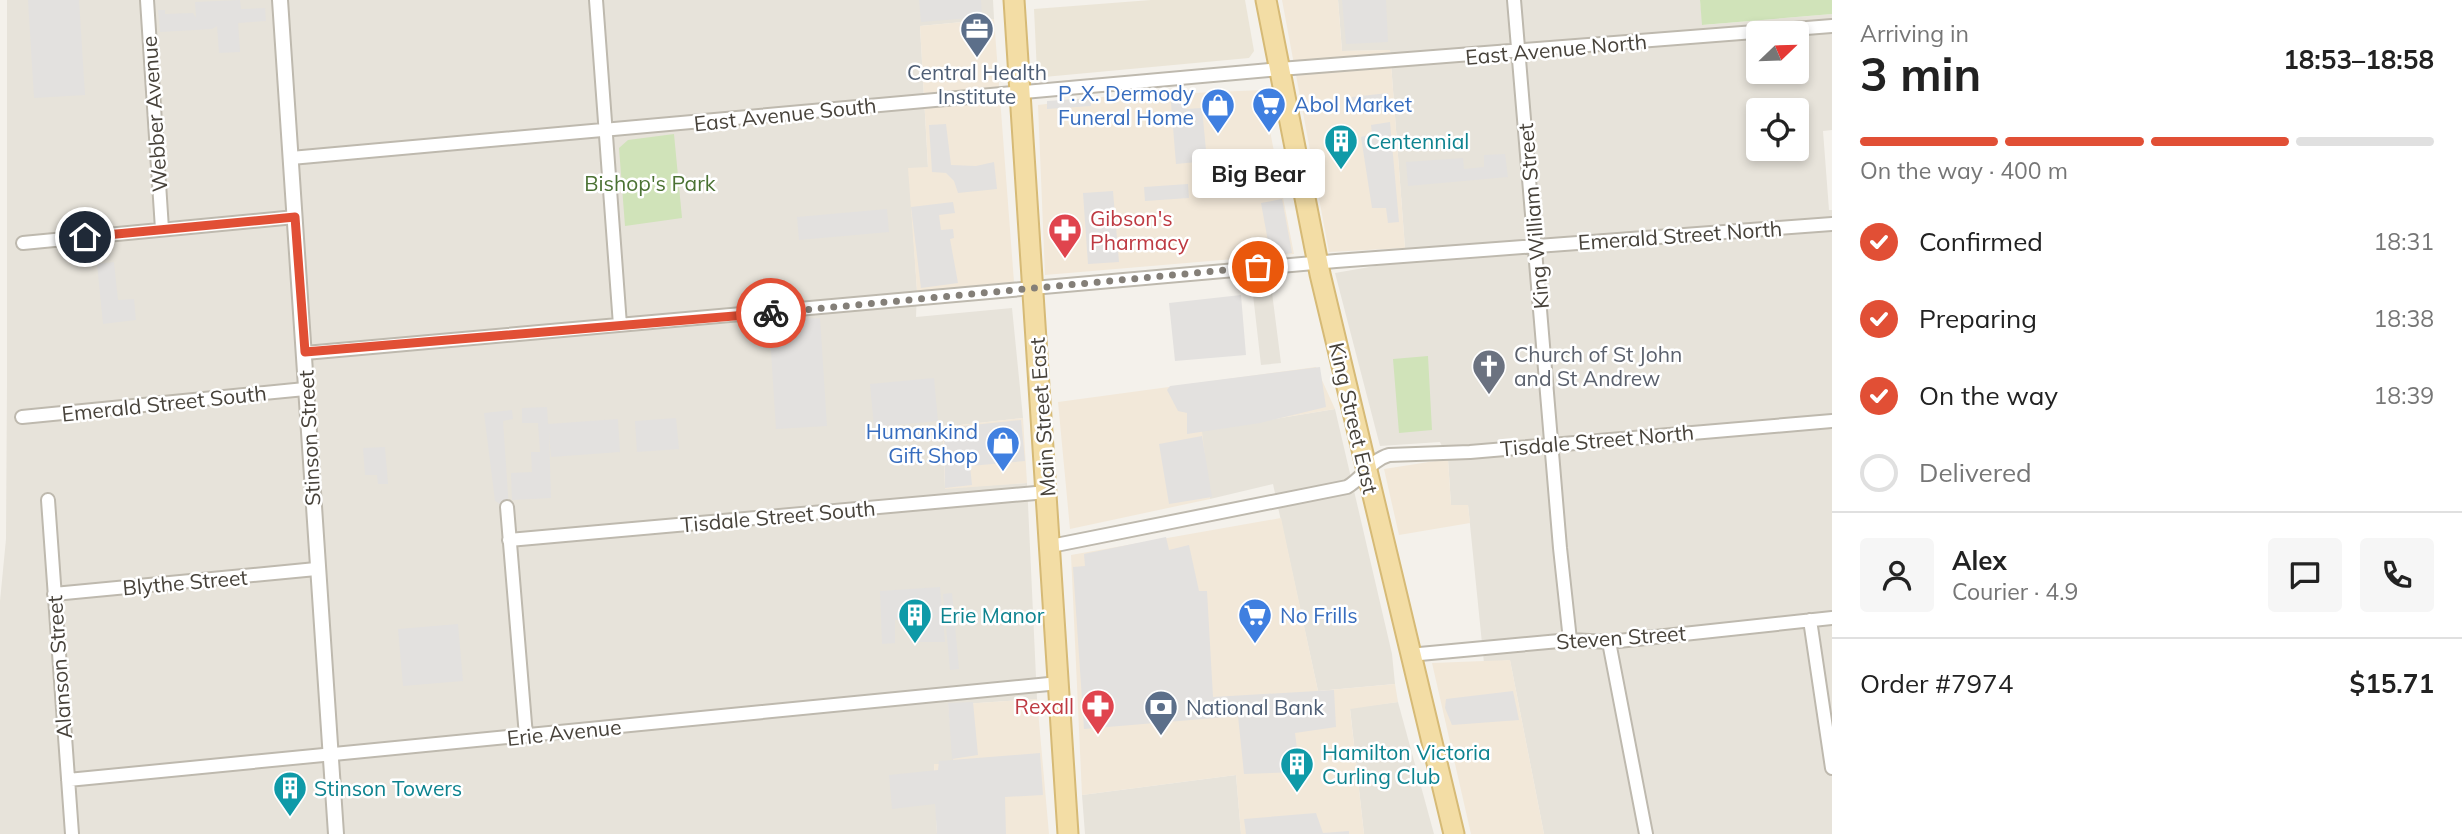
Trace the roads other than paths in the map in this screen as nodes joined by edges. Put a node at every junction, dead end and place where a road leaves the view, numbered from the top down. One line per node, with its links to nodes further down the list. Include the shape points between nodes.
1 (147, 0): 15 (street, Webber Avenue)
2 (280, 0): 12 (street, Stinson Street)
3 (596, 0): 11 (street)
4 (1014, 0): 10 (main road, Main Street East)
5 (1266, 0): 9 (main road, King Street East)
6 (1514, 0): 8 (street, King William Street)
7 (1832, 26): 8 (street, East Avenue North)
8 (1519, 51): 9 (street, East Avenue North); 17 (street, King William Street)
9 (1280, 69): 10 (street, East Avenue South); 18 (main road, King Street East)
10 (1020, 94): 11 (street, East Avenue South); 19 (main road, Main Street East)
11 (605, 130): 12 (street, East Avenue South); 20 (street)
12 (291, 158): 13 (street, Stinson Street)
13 (295, 217): 15 (street); 21 (street, Stinson Street)
14 (1832, 224): 17 (street, Emerald Street North)
15 (162, 229): 16 (street)
16 (23, 243)
17 (1537, 246): 18 (street, Emerald Street North); 25 (street, King William Street)
18 (1318, 262): 19 (street); 26 (main road, King Street East)
19 (1033, 289): 20 (street); 27 (main road, Main Street East)
20 (620, 325): 21 (street)
21 (305, 352): 22 (street, Stinson Street)
22 (305, 389): 23 (street, Emerald Street South); 32 (street, Stinson Street)
23 (22, 417)
24 (1832, 421): 25 (street, Tisdale Street North)
25 (1553, 442): 26 (street, Tisdale Street North, via 1389,455); 36 (street, King William Street)
26 (1367, 469): 31 (street, via 1347,486); 38 (main road, King Street East)
27 (1047, 492): 30 (street, Tisdale Street South); 31 (main road, Main Street East)
28 (48, 500): 33 (street, Alanson Street)
29 (507, 506): 30 (street)
30 (509, 540): 40 (street)
31 (1051, 546): 39 (main road, Main Street East)
32 (316, 569): 33 (street, Blythe Street); 41 (street, Stinson Street)
33 (54, 594): 43 (street, Alanson Street)
34 (1832, 618): 35 (street, Steven Street)
35 (1810, 620): 37 (street, Steven Street); 42 (street)
36 (1570, 640): 37 (street, Steven Street); 38 (street, Steven Street)
37 (1609, 642): 48 (street)
38 (1409, 655): 47 (main road, King Street East)
39 (1059, 683): 40 (street, Erie Avenue); 46 (main road, Main Street East)
40 (526, 736): 41 (street, Erie Avenue)
41 (330, 755): 43 (street, Erie Avenue); 45 (street, Stinson Street)
42 (1832, 768)
43 (68, 780): 44 (street, Alanson Street)
44 (72, 834)
45 (335, 834)
46 (1068, 834)
47 (1454, 834)
48 (1646, 834)

